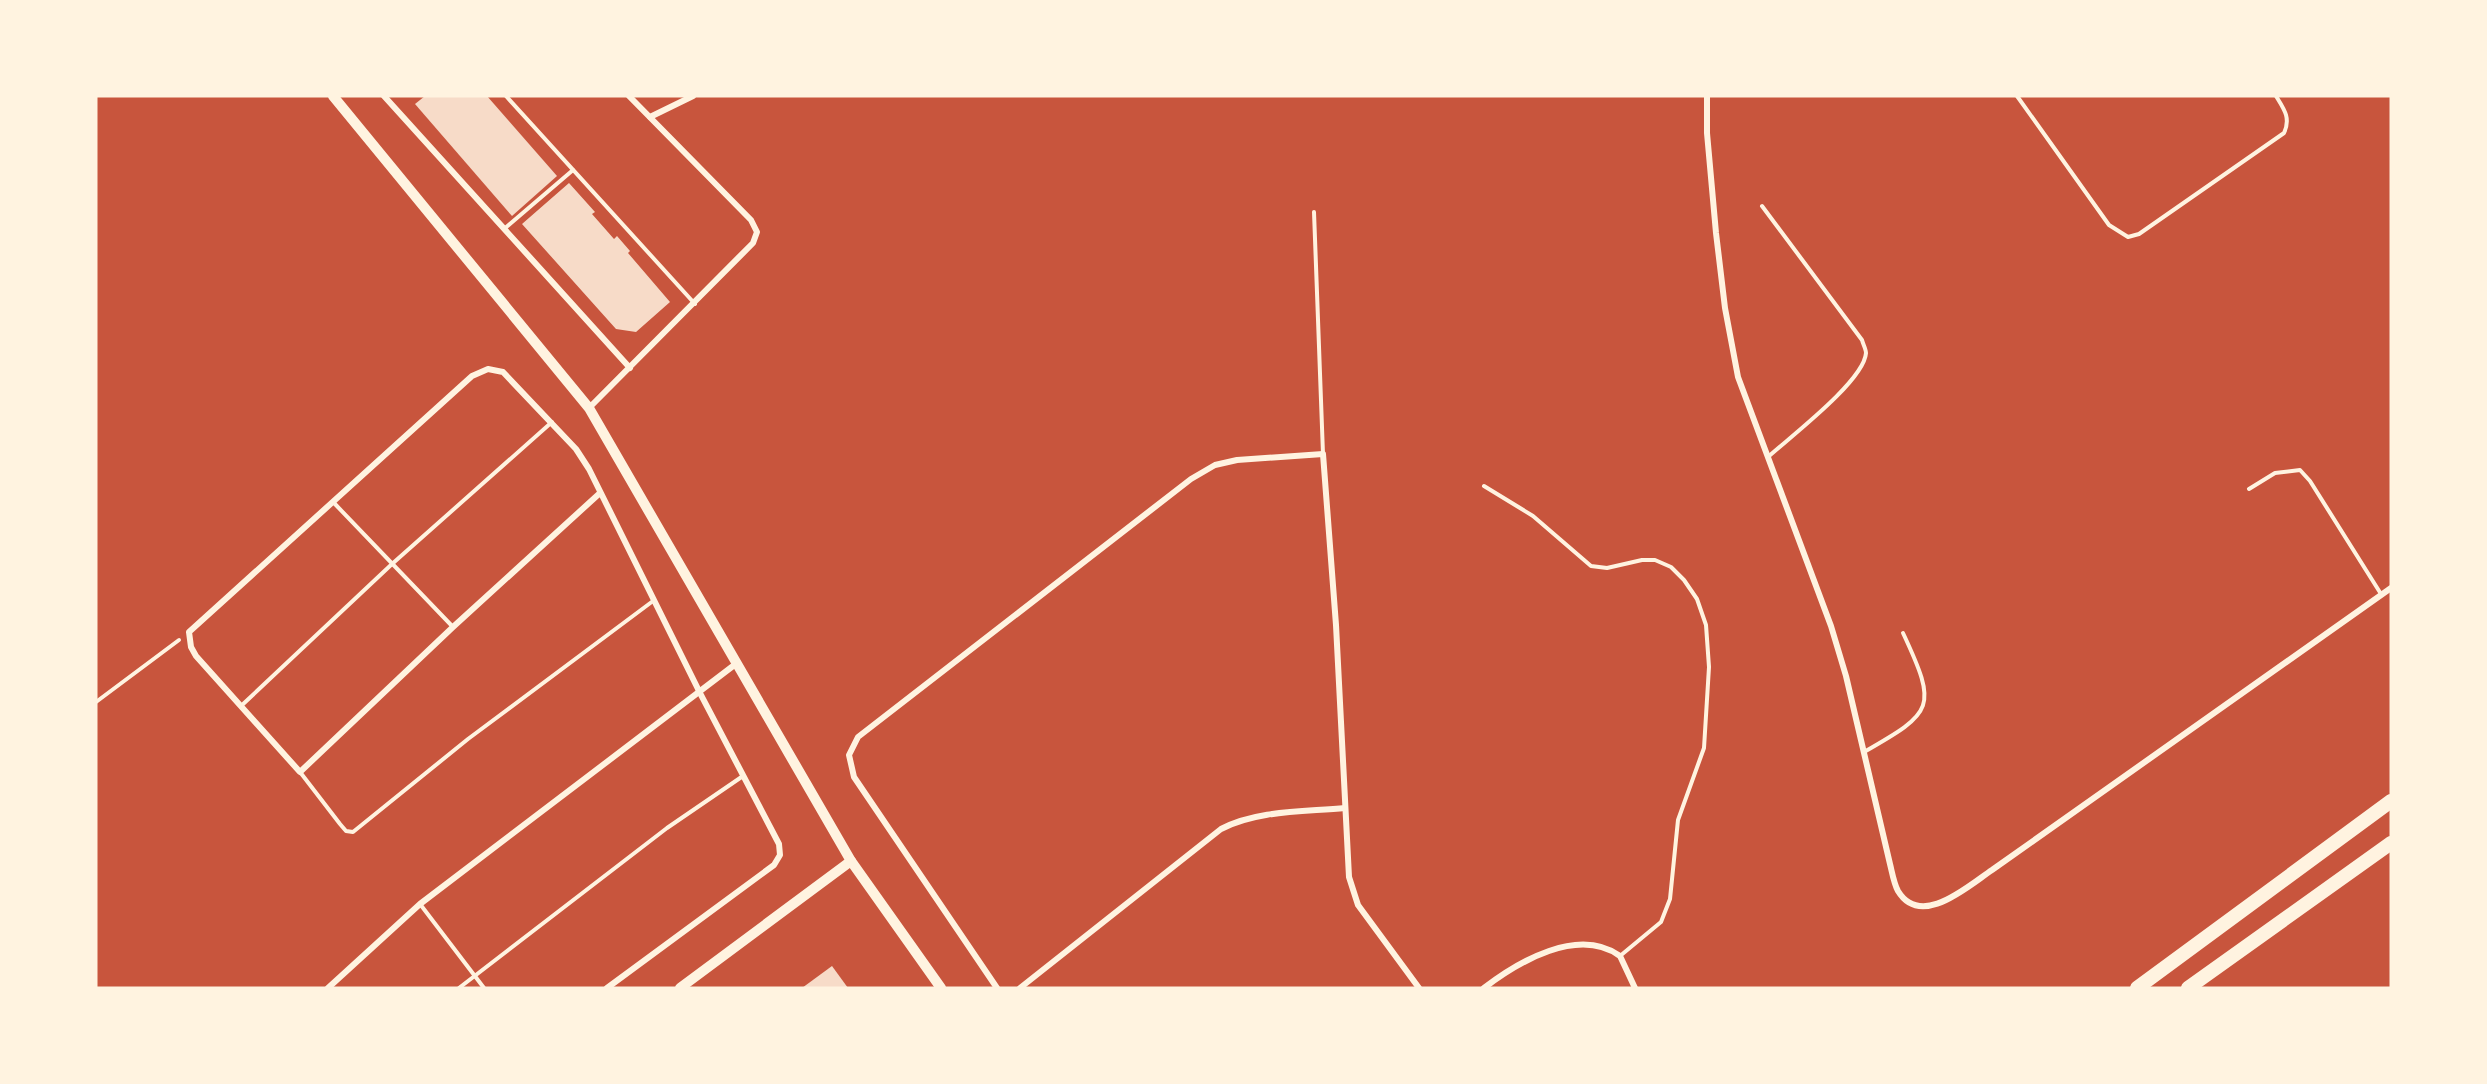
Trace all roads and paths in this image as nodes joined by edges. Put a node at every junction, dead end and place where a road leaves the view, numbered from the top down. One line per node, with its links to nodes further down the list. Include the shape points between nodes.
1 (333, 96): 16 (street)
2 (384, 96): 13 (street)
3 (506, 96): 10 (lane)
4 (629, 96): 9 (street)
5 (693, 96): 9 (street)
6 (1707, 96): 19 (street, via 1725,308 1738,377)
7 (2017, 96): 8 (lane, via 2109,225 2128,237 2139,234 2284,133 2287,114)
8 (2276, 96)
9 (650, 117): 14 (street, via 752,220 757,232 753,243)
10 (573, 170): 13 (lane); 14 (lane)
11 (1762, 206): 19 (lane, via 1862,340 1866,352 1862,367 1837,397)
12 (1314, 212): 18 (lane)
13 (504, 229): 15 (street)
14 (695, 304): 15 (street)
15 (630, 368): 16 (street)
16 (590, 408): 31 (street)
17 (552, 422): 22 (street, via 576,449); 23 (street, via 503,372 488,369 472,376); 24 (lane)
18 (1323, 454): 39 (street); 51 (street, via 1237,460 1215,465 1191,479 858,738 849,755 854,777)
19 (1768, 457): 35 (street, via 1831,626)
20 (1484, 486): 43 (lane, via 1533,516 1592,566 1607,568 1655,560 1671,567 1697,599 1706,625 1709,667 1704,748 1678,820 1670,899 1661,922)
21 (2249, 489): 26 (lane, via 2275,473 2300,470)
22 (600, 493): 27 (street); 28 (street)
23 (333, 503): 24 (lane); 29 (street)
24 (392, 564): 28 (lane); 34 (lane)
25 (2391, 588): 26 (street)
26 (2382, 595): 35 (street, via 1992,870 1935,905 1911,905 1898,891)
27 (654, 600): 32 (street); 36 (lane, via 468,739 352,832 346,831)
28 (453, 627): 36 (street)
29 (189, 632): 33 (path); 34 (street, via 196,656)
30 (1903, 633): 35 (lane, via 1926,687 1922,711 1907,728)
31 (738, 663): 32 (street); 41 (street)
32 (700, 693): 37 (street); 42 (street)
33 (96, 702)
34 (241, 707): 36 (street)
35 (1863, 752)
36 (300, 772)
37 (743, 776): 44 (lane, via 667,828); 48 (street, via 779,844 780,855 774,865)
38 (2391, 801): 56 (highway)
39 (1345, 808): 52 (street, via 1254,817 1221,829); 53 (street, via 1349,877 1358,905)
40 (2391, 843): 57 (highway)
41 (852, 861): 49 (street); 50 (street)
42 (420, 904): 44 (lane); 45 (street)
43 (1620, 956): 54 (street, via 1592,946 1543,953); 55 (street)
44 (473, 975): 46 (lane); 47 (lane)
45 (328, 988)
46 (459, 988)
47 (484, 988)
48 (608, 988)
49 (680, 988)
50 (941, 988)
51 (997, 988)
52 (1020, 988)
53 (1419, 988)
54 (1484, 988)
55 (1635, 988)
56 (2137, 988)
57 (2188, 988)

